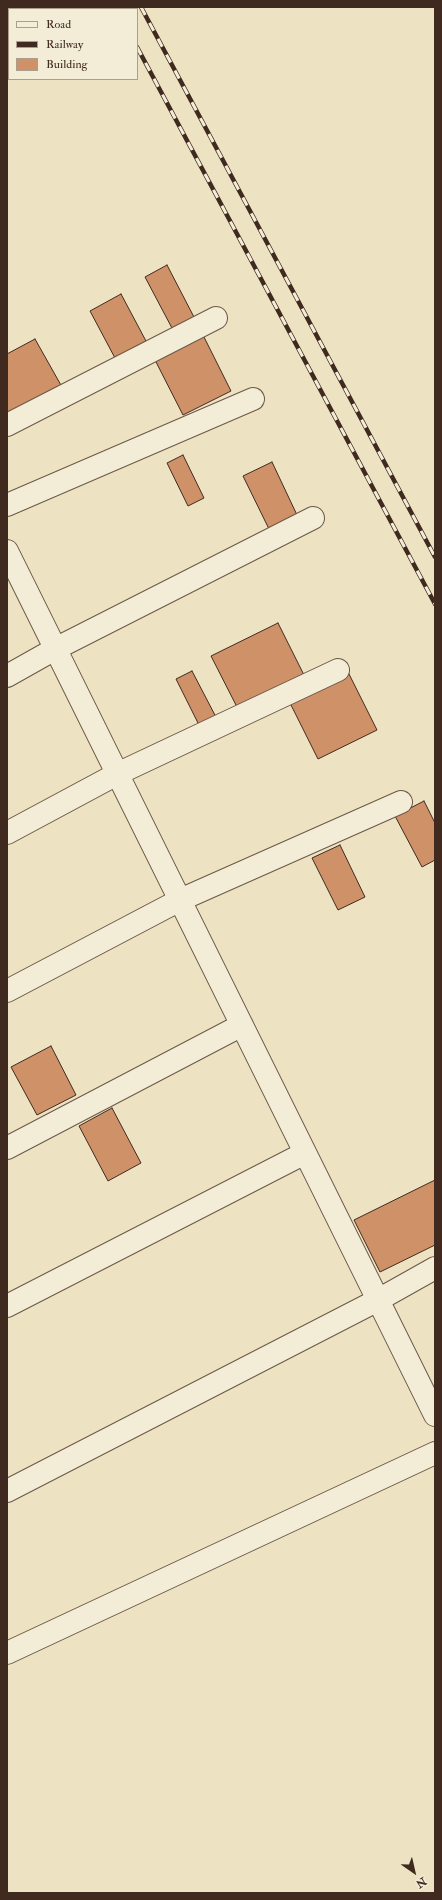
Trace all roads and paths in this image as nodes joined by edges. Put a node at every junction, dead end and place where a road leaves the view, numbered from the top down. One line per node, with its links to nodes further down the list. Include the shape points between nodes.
1 (216, 318): 3 (street)
2 (253, 399): 4 (street)
3 (7, 425)
4 (7, 505)
5 (313, 518): 7 (street)
6 (7, 552): 7 (street)
7 (55, 649): 9 (street); 10 (street)
8 (338, 670): 10 (street)
9 (7, 676)
10 (117, 774): 12 (street); 13 (street)
11 (401, 802): 13 (street)
12 (7, 833)
13 (180, 900): 14 (street); 15 (street)
14 (7, 991)
15 (242, 1025): 16 (street); 17 (street)
16 (7, 1148)
17 (305, 1152): 19 (street); 20 (street)
18 (435, 1268): 19 (street)
19 (378, 1300): 21 (street); 23 (street)
20 (7, 1306)
21 (435, 1415)
22 (435, 1453): 24 (street)
23 (7, 1491)
24 (9, 1645)

